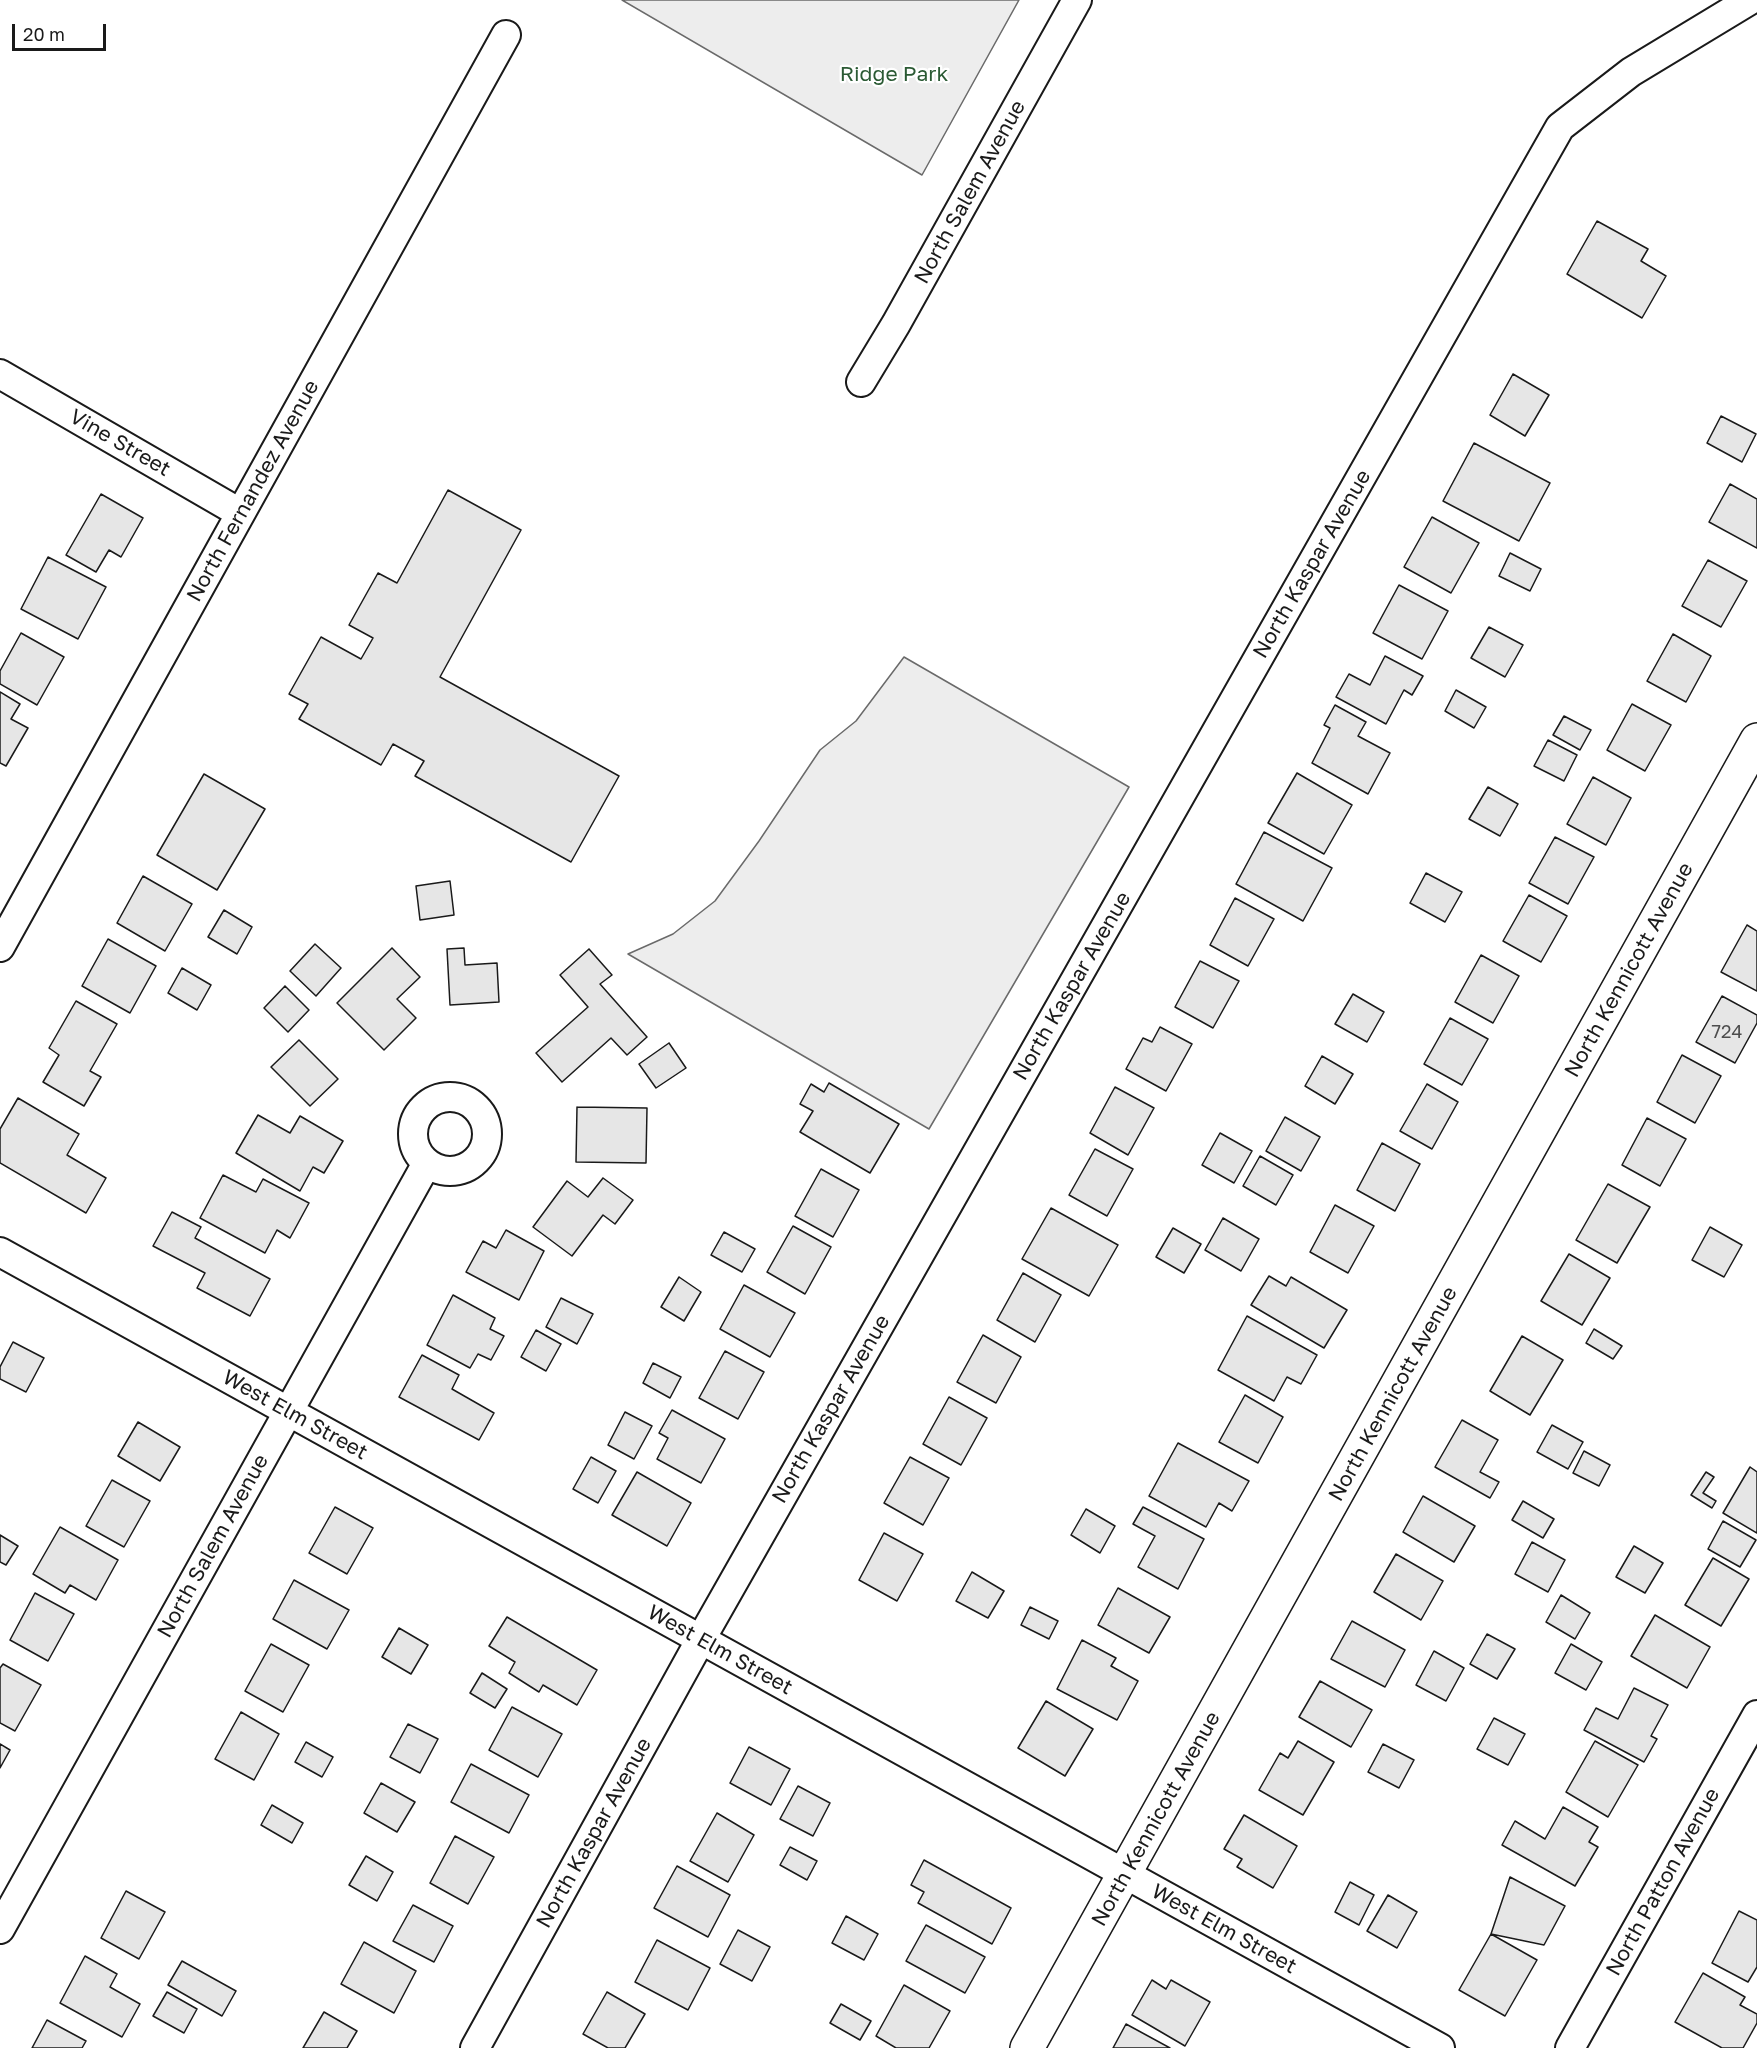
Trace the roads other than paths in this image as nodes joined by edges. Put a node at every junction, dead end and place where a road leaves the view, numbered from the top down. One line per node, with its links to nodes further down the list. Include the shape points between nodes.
1 (1077, 0): 5 (street, North Salem Avenue)
2 (1750, 0): 12 (street, North Kaspar Avenue, via 1631,72 1560,127)
3 (506, 35): 6 (street, North Fernandez Avenue)
4 (0, 374): 6 (street, Vine Street)
5 (861, 382)
6 (240, 513): 8 (street, North Fernandez Avenue)
7 (1757, 740): 14 (street, North Kennicott Avenue)
8 (0, 947)
9 (427, 1163): 11 (street, North Salem Avenue)
10 (0, 1252): 11 (street, West Elm Street)
11 (289, 1411): 12 (street, West Elm Street); 15 (street, North Salem Avenue)
12 (700, 1639): 14 (street, West Elm Street); 16 (street, North Kaspar Avenue)
13 (1757, 1715): 19 (street, North Patton Avenue)
14 (1124, 1875): 17 (street, North Kennicott Avenue); 18 (street, West Elm Street)
15 (0, 1929)
16 (475, 2048)
17 (1027, 2048)
18 (1440, 2048)
19 (1570, 2048)

